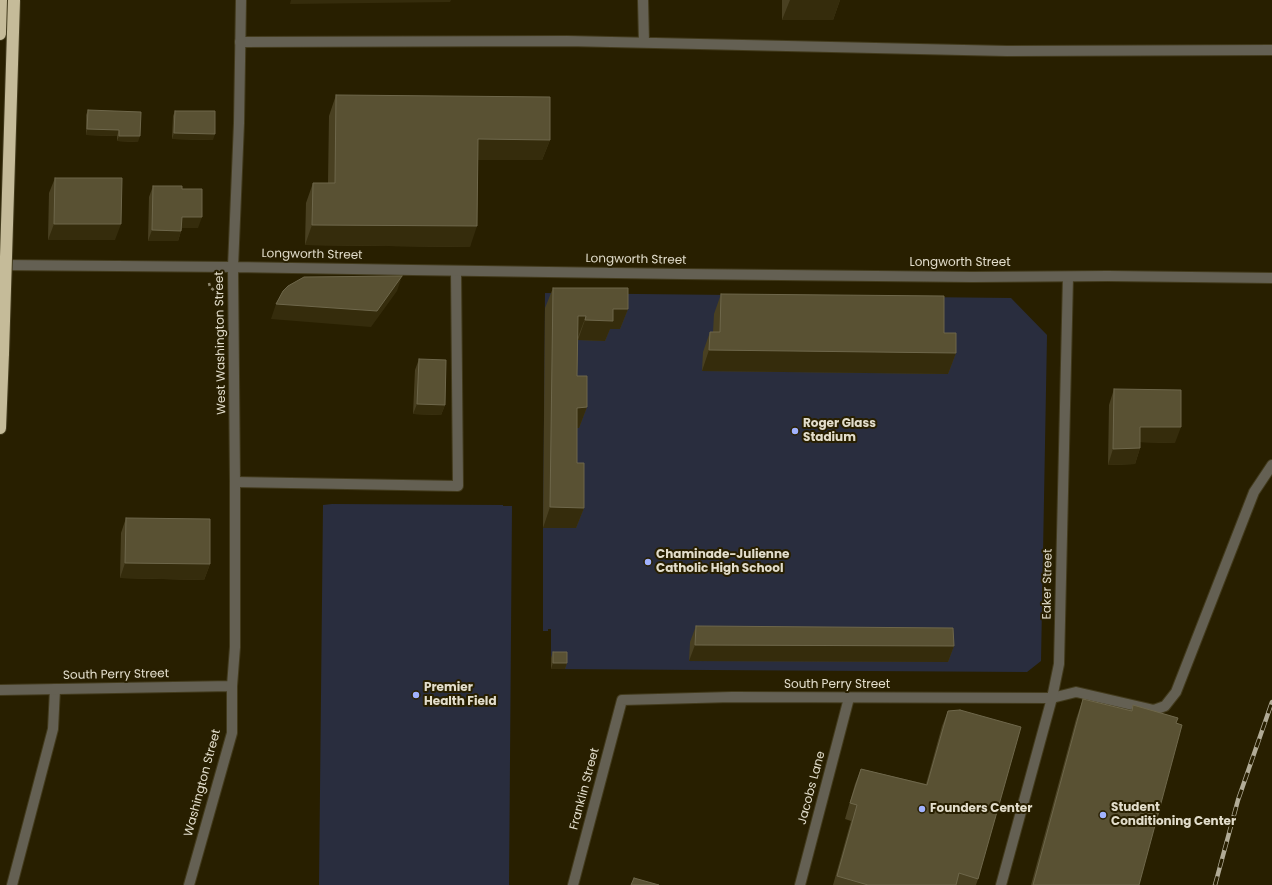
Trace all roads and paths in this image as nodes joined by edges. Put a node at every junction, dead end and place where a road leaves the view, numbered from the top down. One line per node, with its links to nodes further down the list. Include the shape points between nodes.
1 (5, 0): 5 (highway)
2 (14, 0): 14 (highway, bridge)
3 (241, 0): 6 (street, West Washington Street)
4 (643, 0): 7 (street)
5 (0, 34)
6 (240, 42): 7 (street); 10 (street, West Washington Street)
7 (644, 42): 8 (street, via 1008,51)
8 (1272, 50)
9 (0, 265): 10 (street, Longworth Street)
10 (233, 267): 11 (street, Longworth Street); 16 (street, West Washington Street)
11 (456, 271): 12 (street, Longworth Street); 16 (street, via 458,486)
12 (1068, 277): 13 (street, Longworth Street); 21 (street, Eaker Street, via 1059,664)
13 (1272, 278)
14 (0, 428)
15 (1272, 465): 21 (street, South Perry Street, via 1254,492 1176,692 1165,706 1154,710 1076,692)
16 (235, 482): 17 (street, West Washington Street, via 235,648)
17 (232, 686): 18 (street, South Perry Street); 24 (street, Washington Street, via 232,733)
18 (55, 689): 19 (street, South Perry Street); 23 (street, via 52,729)
19 (0, 690)
20 (849, 698): 21 (street, South Perry Street); 22 (street, South Perry Street, via 732,697); 26 (street, Jacobs Lane)
21 (1052, 698): 27 (street, Eaker Street)
22 (622, 700): 25 (street, Franklin Street)
23 (12, 885)
24 (189, 885)
25 (573, 885)
26 (800, 885)
27 (1002, 885)

